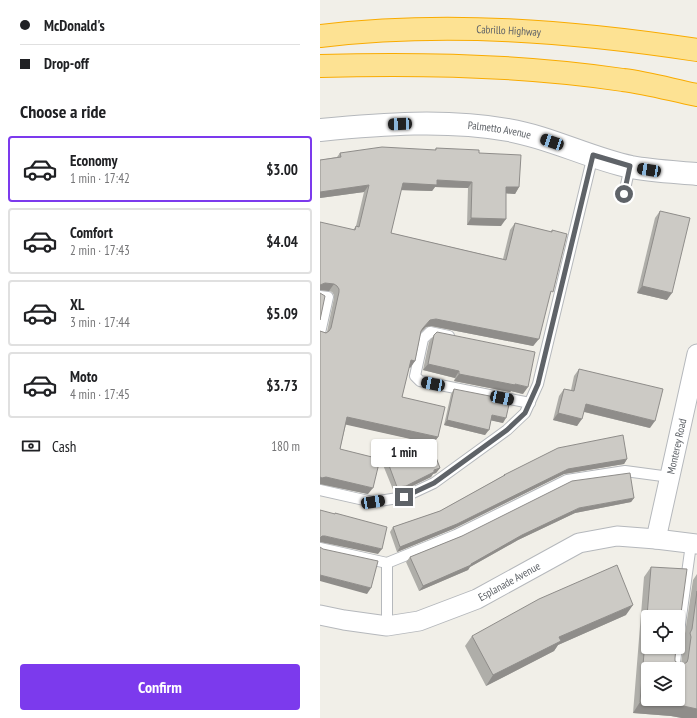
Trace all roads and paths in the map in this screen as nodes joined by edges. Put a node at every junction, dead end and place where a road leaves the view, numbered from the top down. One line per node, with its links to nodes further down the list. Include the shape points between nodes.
1 (320, 36): 2 (highway, Cabrillo Highway, via 400,30 491,29 588,35)
2 (697, 50)
3 (320, 66): 4 (highway, via 411,64 539,70 624,80)
4 (697, 95)
5 (320, 130): 6 (street, Palmetto Avenue, via 412,124 480,126 538,137)
6 (593, 155): 7 (street, Palmetto Avenue); 14 (lane, via 541,354 538,384)
7 (630, 166): 8 (street, Palmetto Avenue); 9 (lane)
8 (697, 174)
9 (624, 194)
10 (320, 296): 11 (lane, via 328,297)
11 (320, 333)
12 (461, 338): 14 (lane, via 430,332 423,339 415,376 420,381)
13 (697, 354): 15 (street, Monterey Road)
14 (530, 404): 16 (lane, via 525,413 507,430 434,483 404,497 373,502)
15 (670, 477): 17 (street, Monterey Road); 20 (lane, via 625,471 567,480 456,535)
16 (320, 490)
17 (656, 539): 18 (street, Esplanade Avenue); 23 (street, Esplanade Avenue, via 617,536 579,543 477,599 419,621)
18 (694, 544): 21 (lane)
19 (320, 548): 20 (lane)
20 (387, 563): 23 (lane)
21 (683, 610)
22 (320, 615): 23 (street, Esplanade Avenue)
23 (387, 626)

